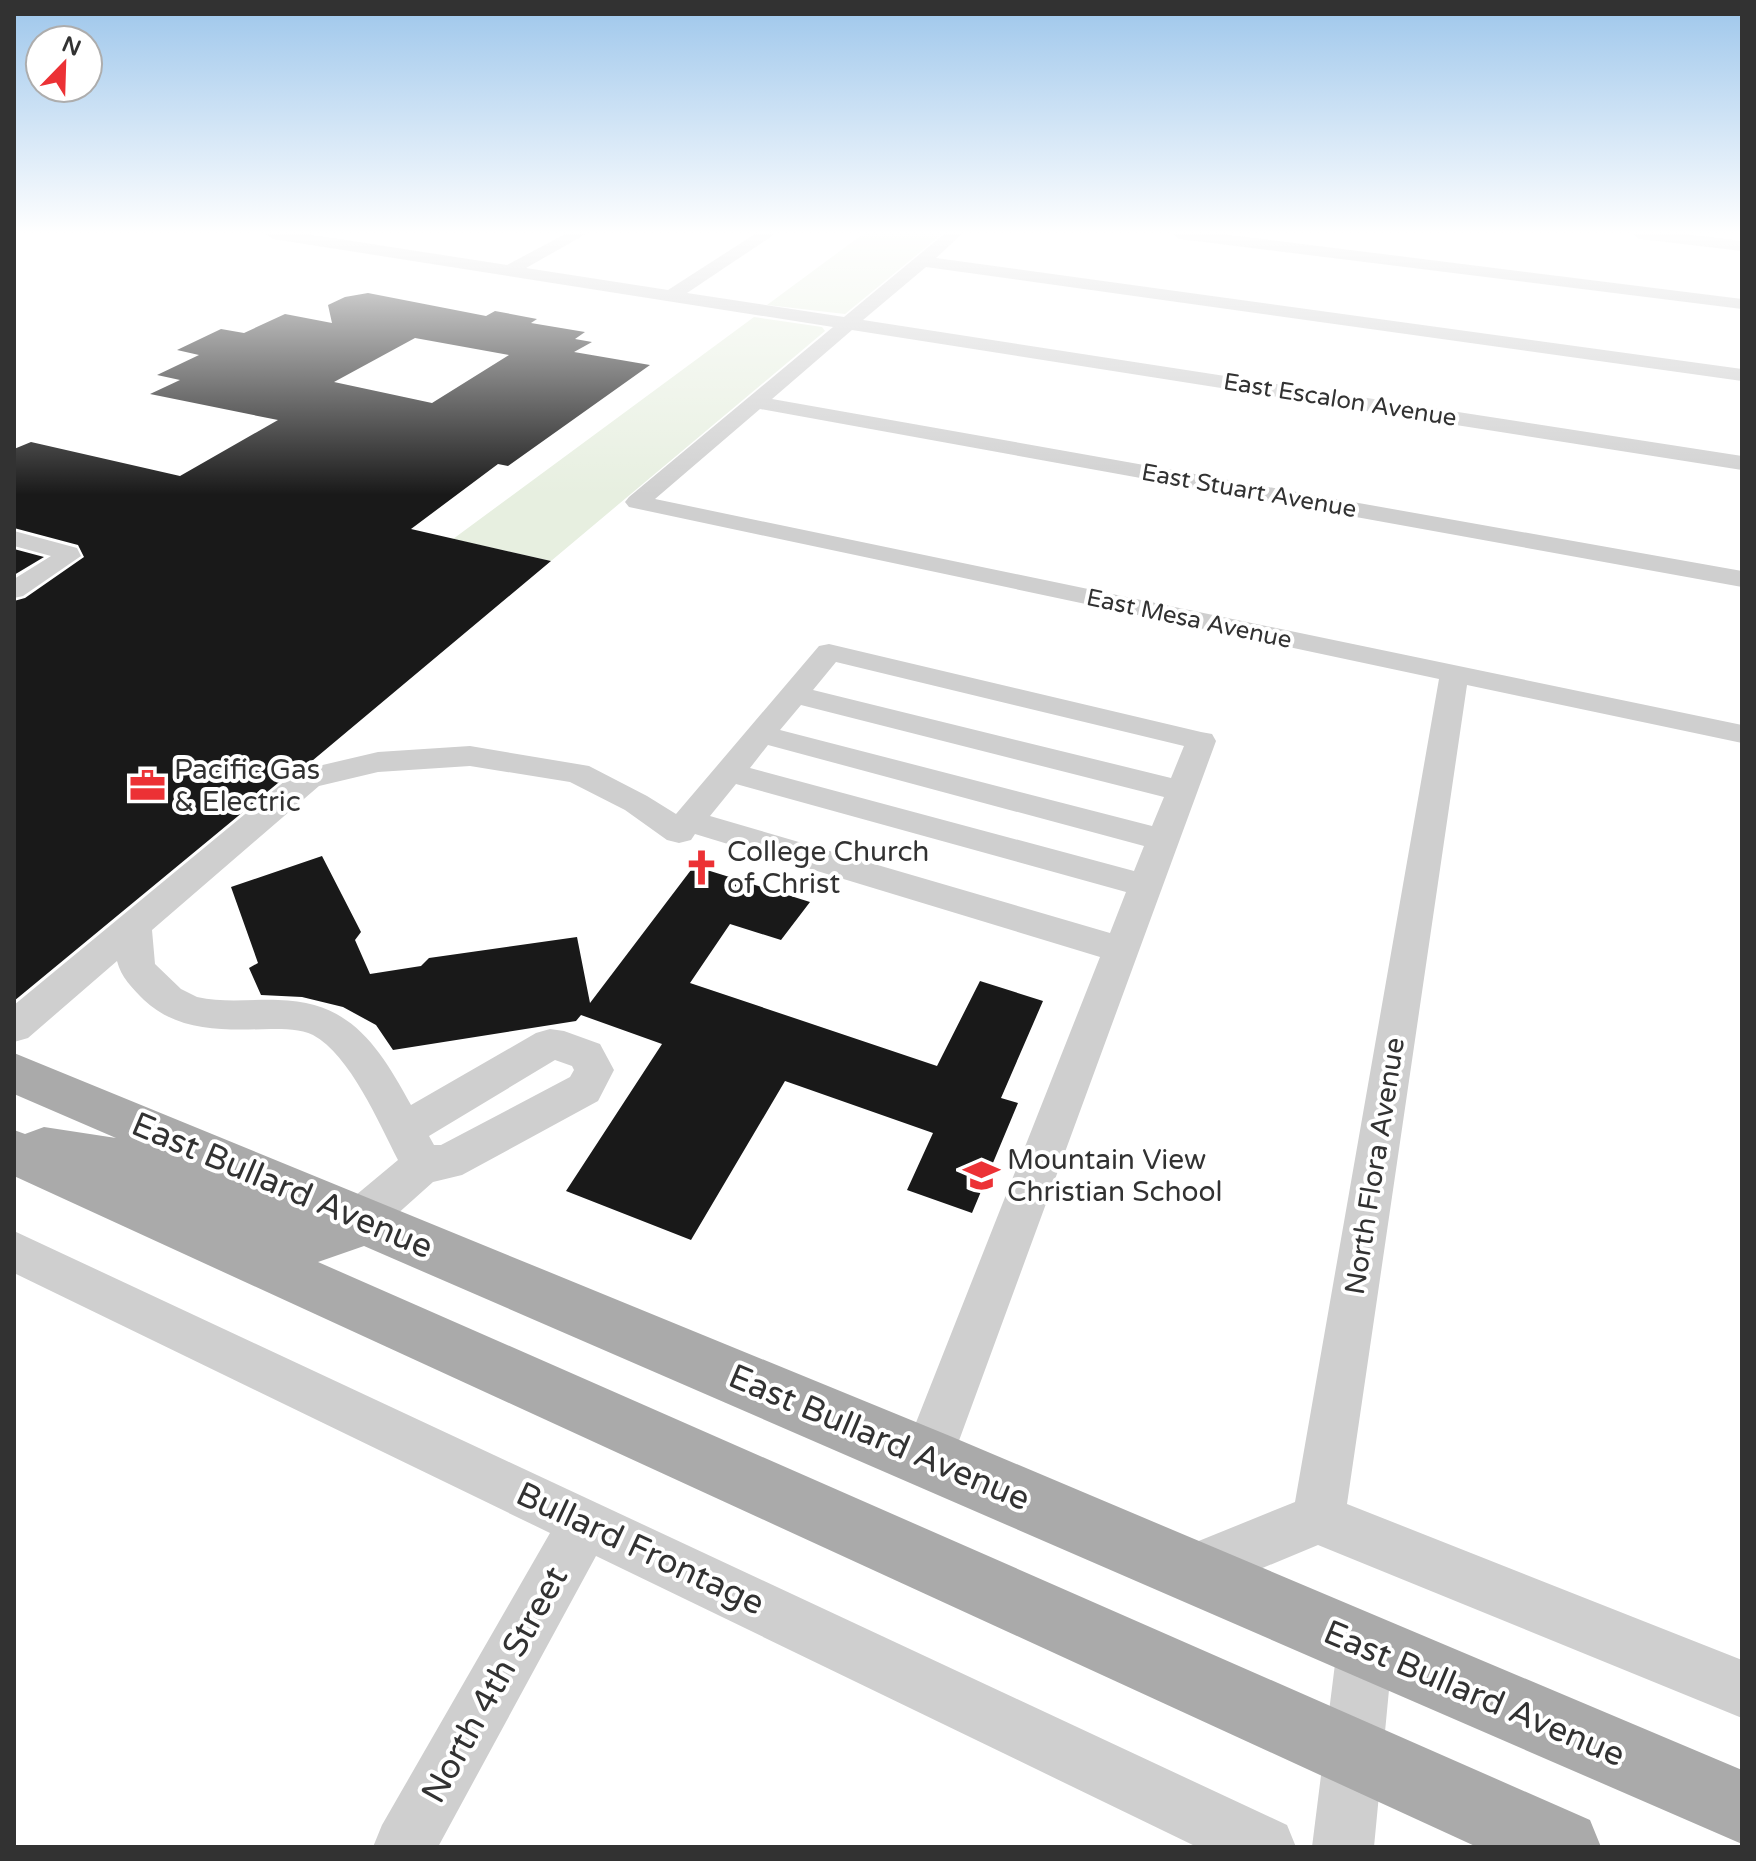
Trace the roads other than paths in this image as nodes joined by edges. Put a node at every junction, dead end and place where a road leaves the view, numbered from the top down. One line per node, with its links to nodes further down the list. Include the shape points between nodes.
1 (828, 321): 4 (street, East Escalon Avenue)
2 (852, 321): 4 (street)
3 (1348, 321): 5 (street)
4 (848, 324): 6 (street); 7 (street, East Escalon Avenue)
5 (1742, 376)
6 (755, 402): 9 (street, East Stuart Avenue); 11 (street, East Mesa Avenue, via 637,502)
7 (1742, 463)
8 (14, 538): 10 (street, via 68,553)
9 (1742, 579)
10 (14, 590)
11 (1454, 674): 14 (street, East Mesa Avenue); 29 (street, North Flora Avenue)
12 (794, 694): 13 (street); 16 (street); 16 (street, via 829,652 1201,741)
13 (761, 734): 15 (street); 18 (street)
14 (1742, 734)
15 (729, 772): 17 (street); 19 (street)
16 (1182, 791): 18 (street)
17 (689, 821): 20 (street, via 679,832 578,773 470,756 378,762 308,778); 21 (street)
18 (1164, 840): 19 (street)
19 (1146, 886): 21 (street)
20 (134, 924): 22 (street); 26 (street, via 137,967 161,997 188,1010 231,1018 294,1014 327,1024 349,1040 413,1147)
21 (1122, 950): 28 (street)
22 (14, 1027)
23 (14, 1073): 26 (main road, East Bullard Avenue)
24 (14, 1144): 26 (main road, via 125,1162 299,1238 341,1233)
25 (14, 1152): 34 (main road)
26 (360, 1219): 28 (main road, East Bullard Avenue)
27 (22, 1266): 30 (street, Bullard Frontage)
28 (928, 1458): 31 (main road, East Bullard Avenue)
29 (1318, 1519): 31 (street); 33 (street)
30 (585, 1523): 36 (street, North 4th Street); 37 (street, Bullard Frontage)
31 (1188, 1572): 32 (main road, East Bullard Avenue)
32 (1365, 1648): 34 (street); 35 (main road, East Bullard Avenue)
33 (1742, 1689)
34 (1353, 1754): 38 (street); 39 (main road)
35 (1742, 1807)
36 (404, 1847)
37 (1265, 1847)
38 (1343, 1847)
39 (1563, 1847)

